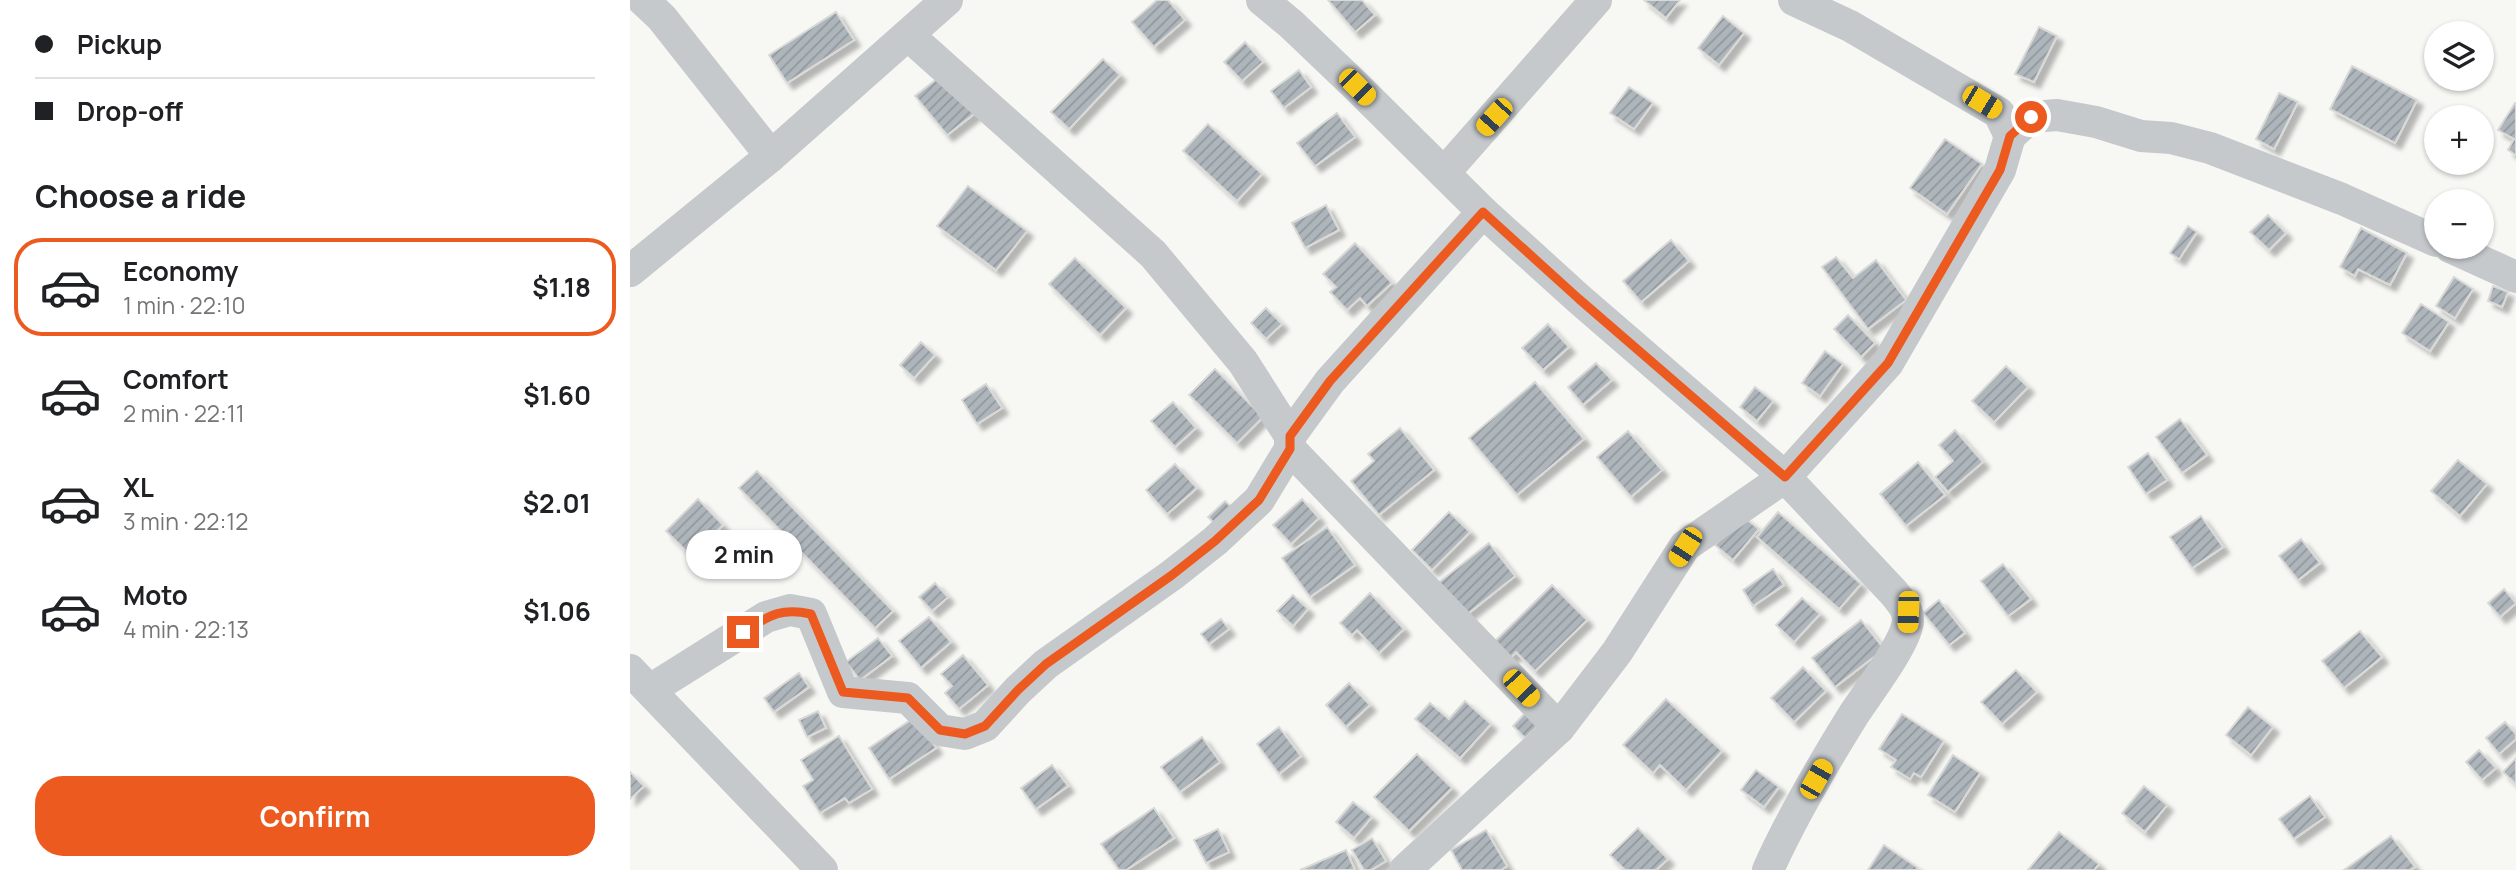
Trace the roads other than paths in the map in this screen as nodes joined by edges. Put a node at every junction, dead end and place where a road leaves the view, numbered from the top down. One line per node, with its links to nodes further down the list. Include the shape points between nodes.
1 (643, 0): 8 (street)
2 (947, 0): 6 (street)
3 (1262, 0): 9 (street)
4 (1597, 0): 9 (street)
5 (1794, 0): 7 (street, via 1850,26 1999,113)
6 (908, 35): 8 (street); 15 (street, via 1153,254 1243,362)
7 (2010, 136): 11 (street, via 2031,117 2057,115 2141,136 2171,138 2231,156); 16 (street, via 2000,170 1888,363)
8 (771, 156): 13 (street)
9 (1444, 173): 10 (street)
10 (1483, 212): 15 (street, via 1330,381); 16 (street)
11 (2424, 236)
12 (2476, 259): 14 (street)
13 (630, 271)
14 (2516, 277)
15 (1290, 443): 17 (street, via 1259,500 1215,541 1046,664 985,726 965,734 940,730 908,698 843,692 811,614 790,610 766,617); 18 (street)
16 (1785, 477): 18 (street, via 1685,547 1617,652); 21 (street, via 1894,593 1908,612 1908,626)
17 (640, 680): 19 (street)
18 (1559, 728): 20 (street)
19 (822, 870)
20 (1405, 870)
21 (1768, 870)

